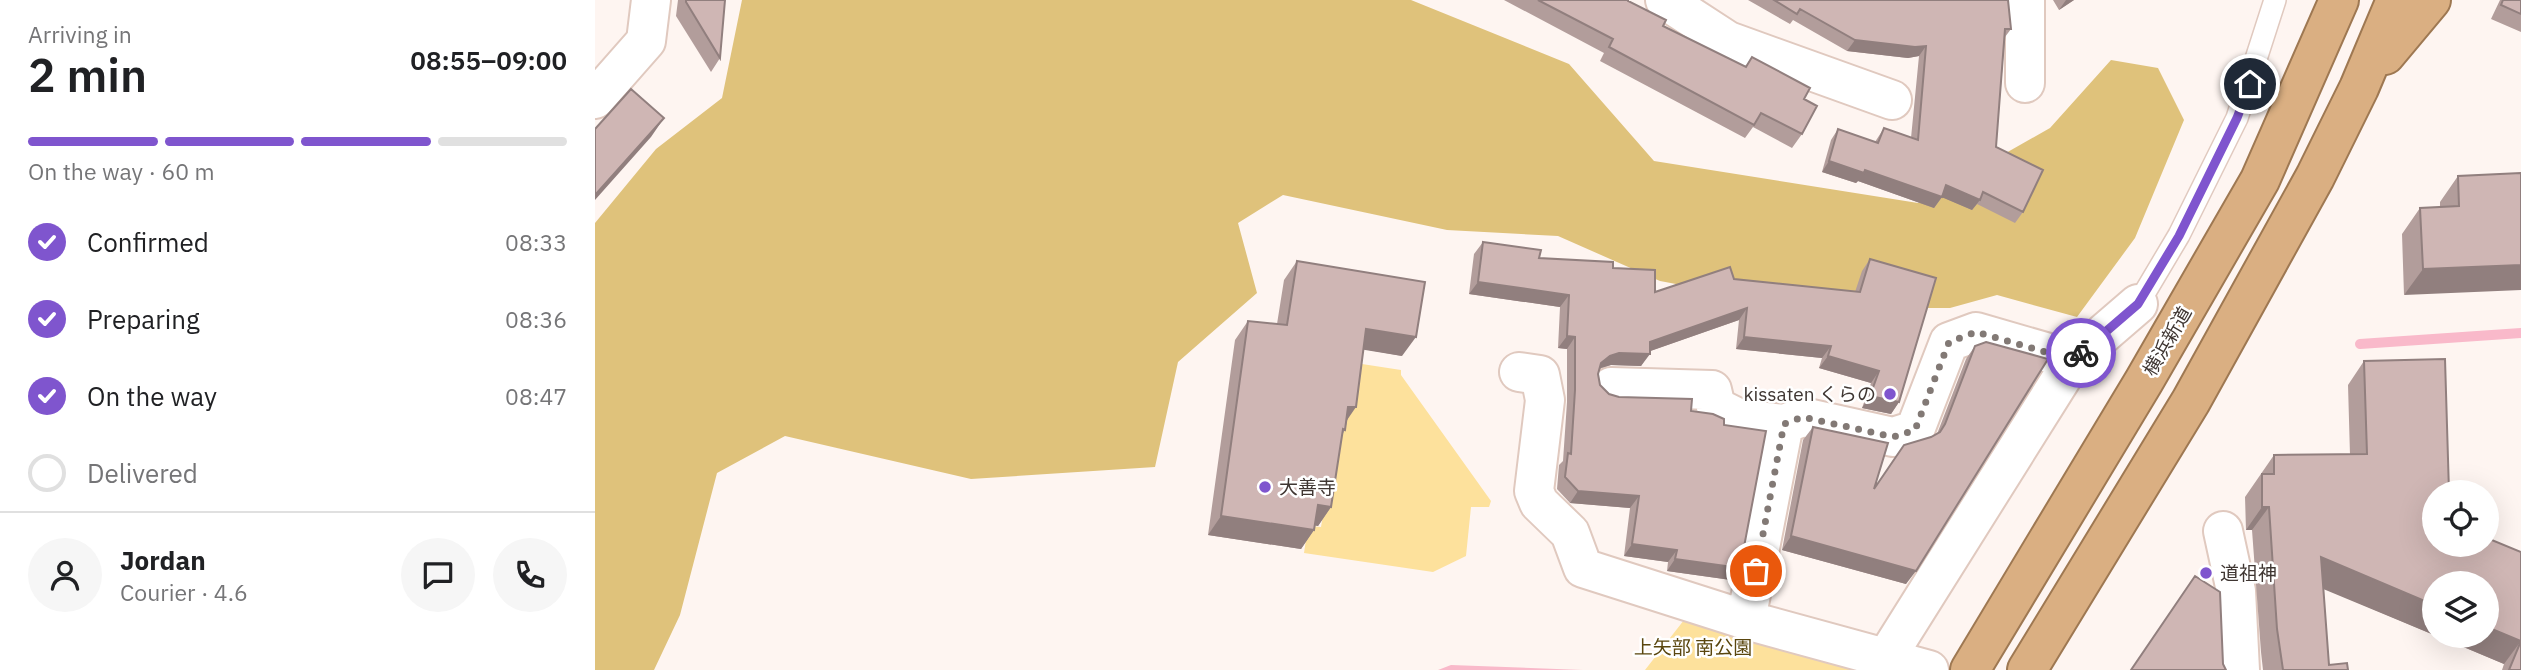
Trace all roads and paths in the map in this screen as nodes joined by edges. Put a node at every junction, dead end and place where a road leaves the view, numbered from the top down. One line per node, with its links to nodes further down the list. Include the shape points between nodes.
1 (651, 0): 11 (street, via 646,41)
2 (1665, 0): 12 (street, via 1728,41)
3 (2025, 0): 9 (street)
4 (2276, 0): 14 (lane, via 2237,118 2179,236)
5 (2310, 0): 13 (highway)
6 (2340, 0): 13 (highway, 横浜新道)
7 (2396, 0): 10 (highway)
8 (2431, 0): 10 (highway)
9 (2025, 83)
10 (2359, 88): 24 (highway, via 2191,401)
11 (595, 99)
12 (1892, 100)
13 (2260, 180): 23 (highway, 横浜新道)
14 (2138, 304): 15 (street)
15 (2073, 360): 18 (street, via 1976,332 1949,342 1915,430 1893,437 1803,417); 21 (street)
16 (1519, 372): 20 (street, via 1540,375 1545,400 1534,491 1539,503 1570,533 1583,568)
17 (1611, 387): 18 (street, via 1712,390 1716,407 1740,419)
18 (1784, 424): 20 (street)
19 (2223, 531): 25 (street, via 2235,591)
20 (1746, 620): 21 (street)
21 (1886, 659): 22 (street)
22 (1929, 670)
23 (1970, 670)
24 (2027, 670)
25 (2240, 670)

